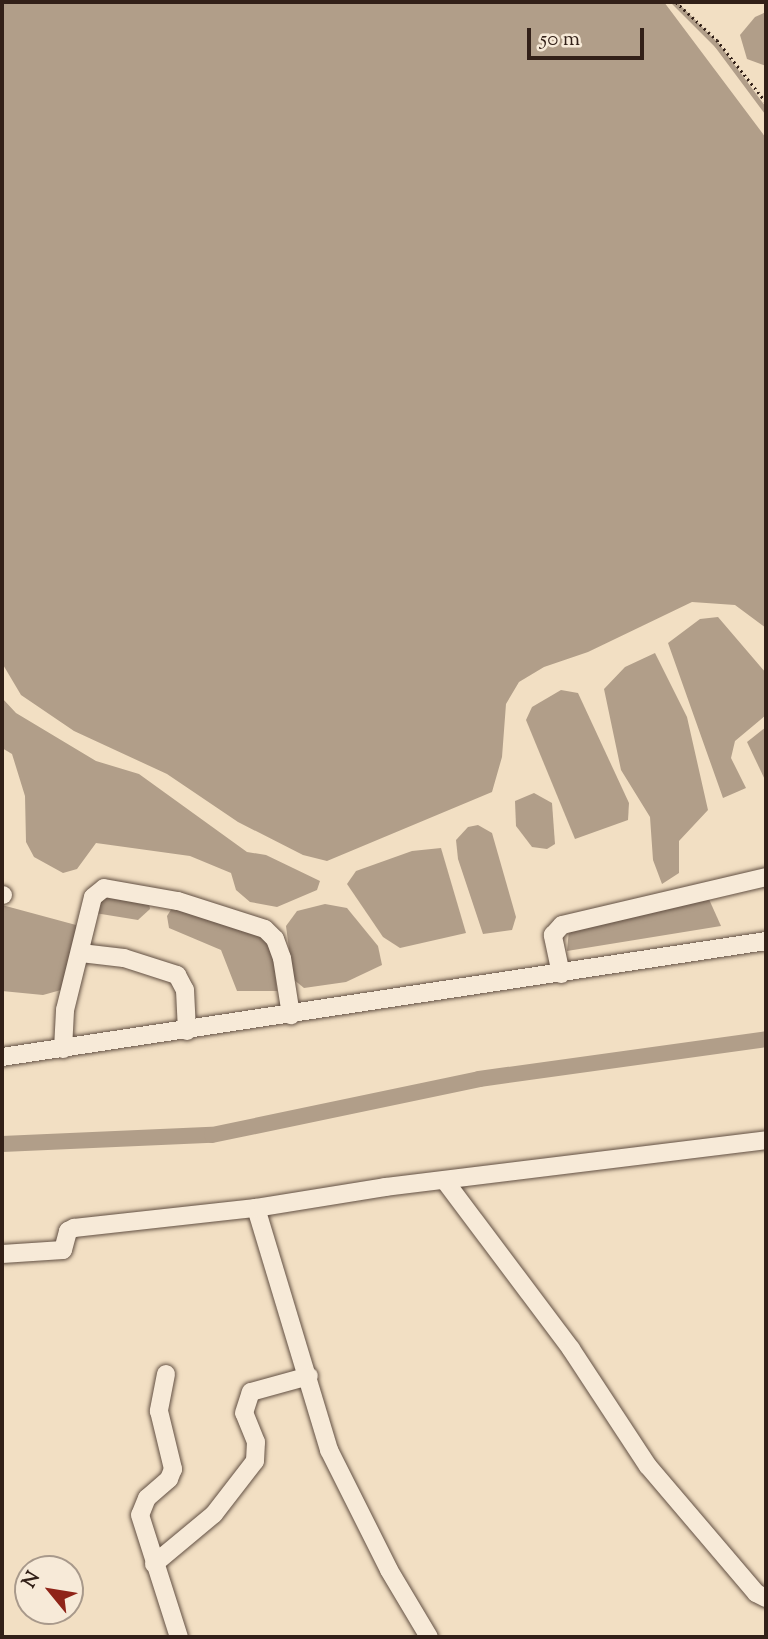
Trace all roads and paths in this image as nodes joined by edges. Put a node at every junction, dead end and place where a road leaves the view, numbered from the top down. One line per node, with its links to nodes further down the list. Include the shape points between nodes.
1 (676, 2): 2 (path, via 717,40)
2 (766, 102)
3 (766, 877): 6 (street, via 562,925 553,935)
4 (766, 941): 6 (street)
5 (81, 953): 7 (street, via 93,897 104,887 226,913 265,929 275,939); 8 (street, via 124,958 177,975 185,990); 9 (street, via 65,1010)
6 (561, 974): 7 (street)
7 (291, 1015): 8 (street)
8 (187, 1031): 9 (street)
9 (63, 1049): 10 (street)
10 (2, 1057)
11 (766, 1140): 12 (street)
12 (445, 1181): 13 (street); 18 (street, via 571,1349 648,1466 755,1593)
13 (257, 1208): 14 (street, via 74,1228 68,1231 63,1251); 16 (street)
14 (2, 1254)
15 (166, 1374): 17 (street, via 159,1411 173,1469 140,1510)
16 (309, 1376): 17 (street, via 251,1392 244,1413 256,1442 256,1461 214,1514); 20 (street, via 337,1470)
17 (155, 1564): 19 (street)
18 (766, 1598)
19 (179, 1637)
20 (429, 1637)

